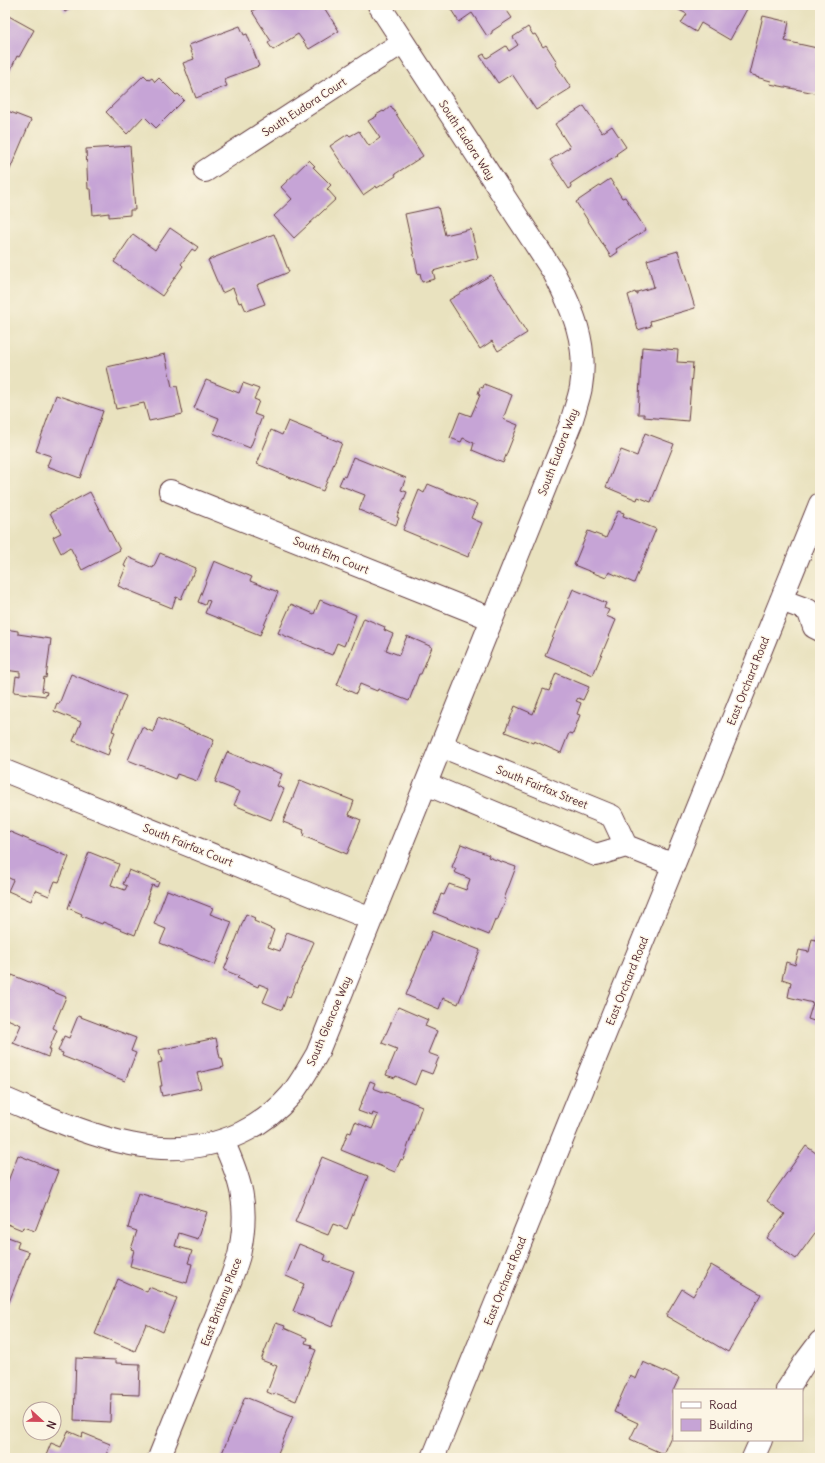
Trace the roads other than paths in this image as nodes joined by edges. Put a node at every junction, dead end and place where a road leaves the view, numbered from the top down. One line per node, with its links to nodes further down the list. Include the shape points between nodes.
1 (379, 5): 2 (street, South Eudora Way)
2 (403, 42): 3 (street, South Eudora Court); 8 (street, South Eudora Way, via 554,273 579,330 583,358 581,387 571,423)
3 (205, 171)
4 (170, 491): 8 (street, South Elm Court)
5 (820, 504): 6 (street, East Orchard Road)
6 (781, 600): 7 (street); 14 (street, East Orchard Road)
7 (814, 607): 9 (street, via 814,627)
8 (492, 619): 10 (street, South Eudora Way)
9 (820, 630)
10 (441, 746): 12 (street, South Glencoe Way); 13 (street, South Fairfax Street, via 612,816)
11 (5, 771): 15 (street, South Fairfax Court)
12 (426, 784): 13 (street, via 596,855); 15 (street, South Glencoe Way)
13 (626, 846): 14 (street)
14 (674, 865): 22 (street, East Orchard Road)
15 (371, 919): 17 (street, South Glencoe Way, via 317,1054 304,1076 273,1113)
16 (5, 1099): 17 (street, South Glencoe Way, via 77,1129 133,1146 158,1149 184,1148)
17 (223, 1142): 21 (street, East Brittany Place, via 241,1185 244,1203 240,1251)
18 (820, 1342): 19 (street)
19 (788, 1389)
20 (761, 1441): 23 (street)
21 (159, 1458)
22 (433, 1458)
23 (753, 1458)

